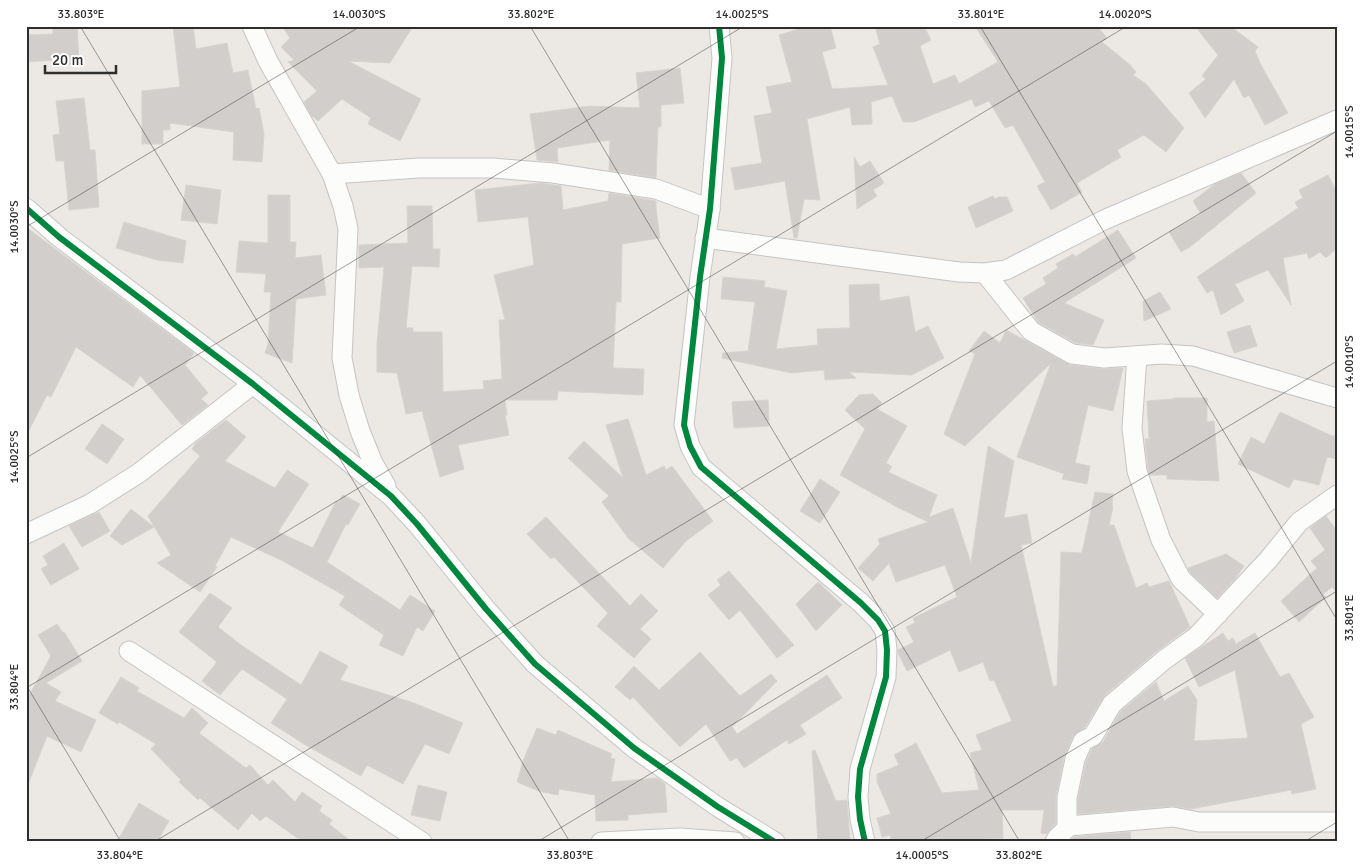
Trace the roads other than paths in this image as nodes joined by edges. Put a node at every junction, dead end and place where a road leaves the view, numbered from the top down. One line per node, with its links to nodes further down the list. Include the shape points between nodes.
1 (252, 26): 4 (street, via 268,61)
2 (719, 26): 6 (street, via 722,58)
3 (1337, 120): 8 (street, via 1106,219 1006,270)
4 (332, 174): 6 (street, via 419,168 493,168 553,173 656,189); 13 (street, via 348,229 342,358 360,432)
5 (26, 208): 10 (street, via 59,237)
6 (710, 209): 7 (street)
7 (705, 238): 8 (street); 23 (street, via 685,403 684,425 690,446 702,467 862,603 885,632 886,677 860,769 858,797)
8 (985, 273): 9 (street, via 1031,331 1072,354 1104,358)
9 (1137, 356): 11 (street, via 1193,356); 15 (street, via 1132,428 1137,471 1161,540 1181,580)
10 (253, 384): 13 (street); 14 (street, via 139,473 90,504)
11 (1337, 398)
12 (1337, 494): 15 (street, via 1299,522)
13 (391, 496): 22 (street, via 535,664 634,748)
14 (26, 534)
15 (1218, 614): 18 (street, via 1196,637 1112,704 1093,736 1083,741 1075,759 1067,798)
16 (129, 651): 19 (street)
17 (1337, 822): 18 (street, via 1199,822 1172,817)
18 (1067, 827): 24 (street)
19 (422, 842)
20 (601, 842): 21 (street, via 680,838)
21 (734, 842)
22 (775, 842)
23 (866, 842)
24 (1055, 842)

